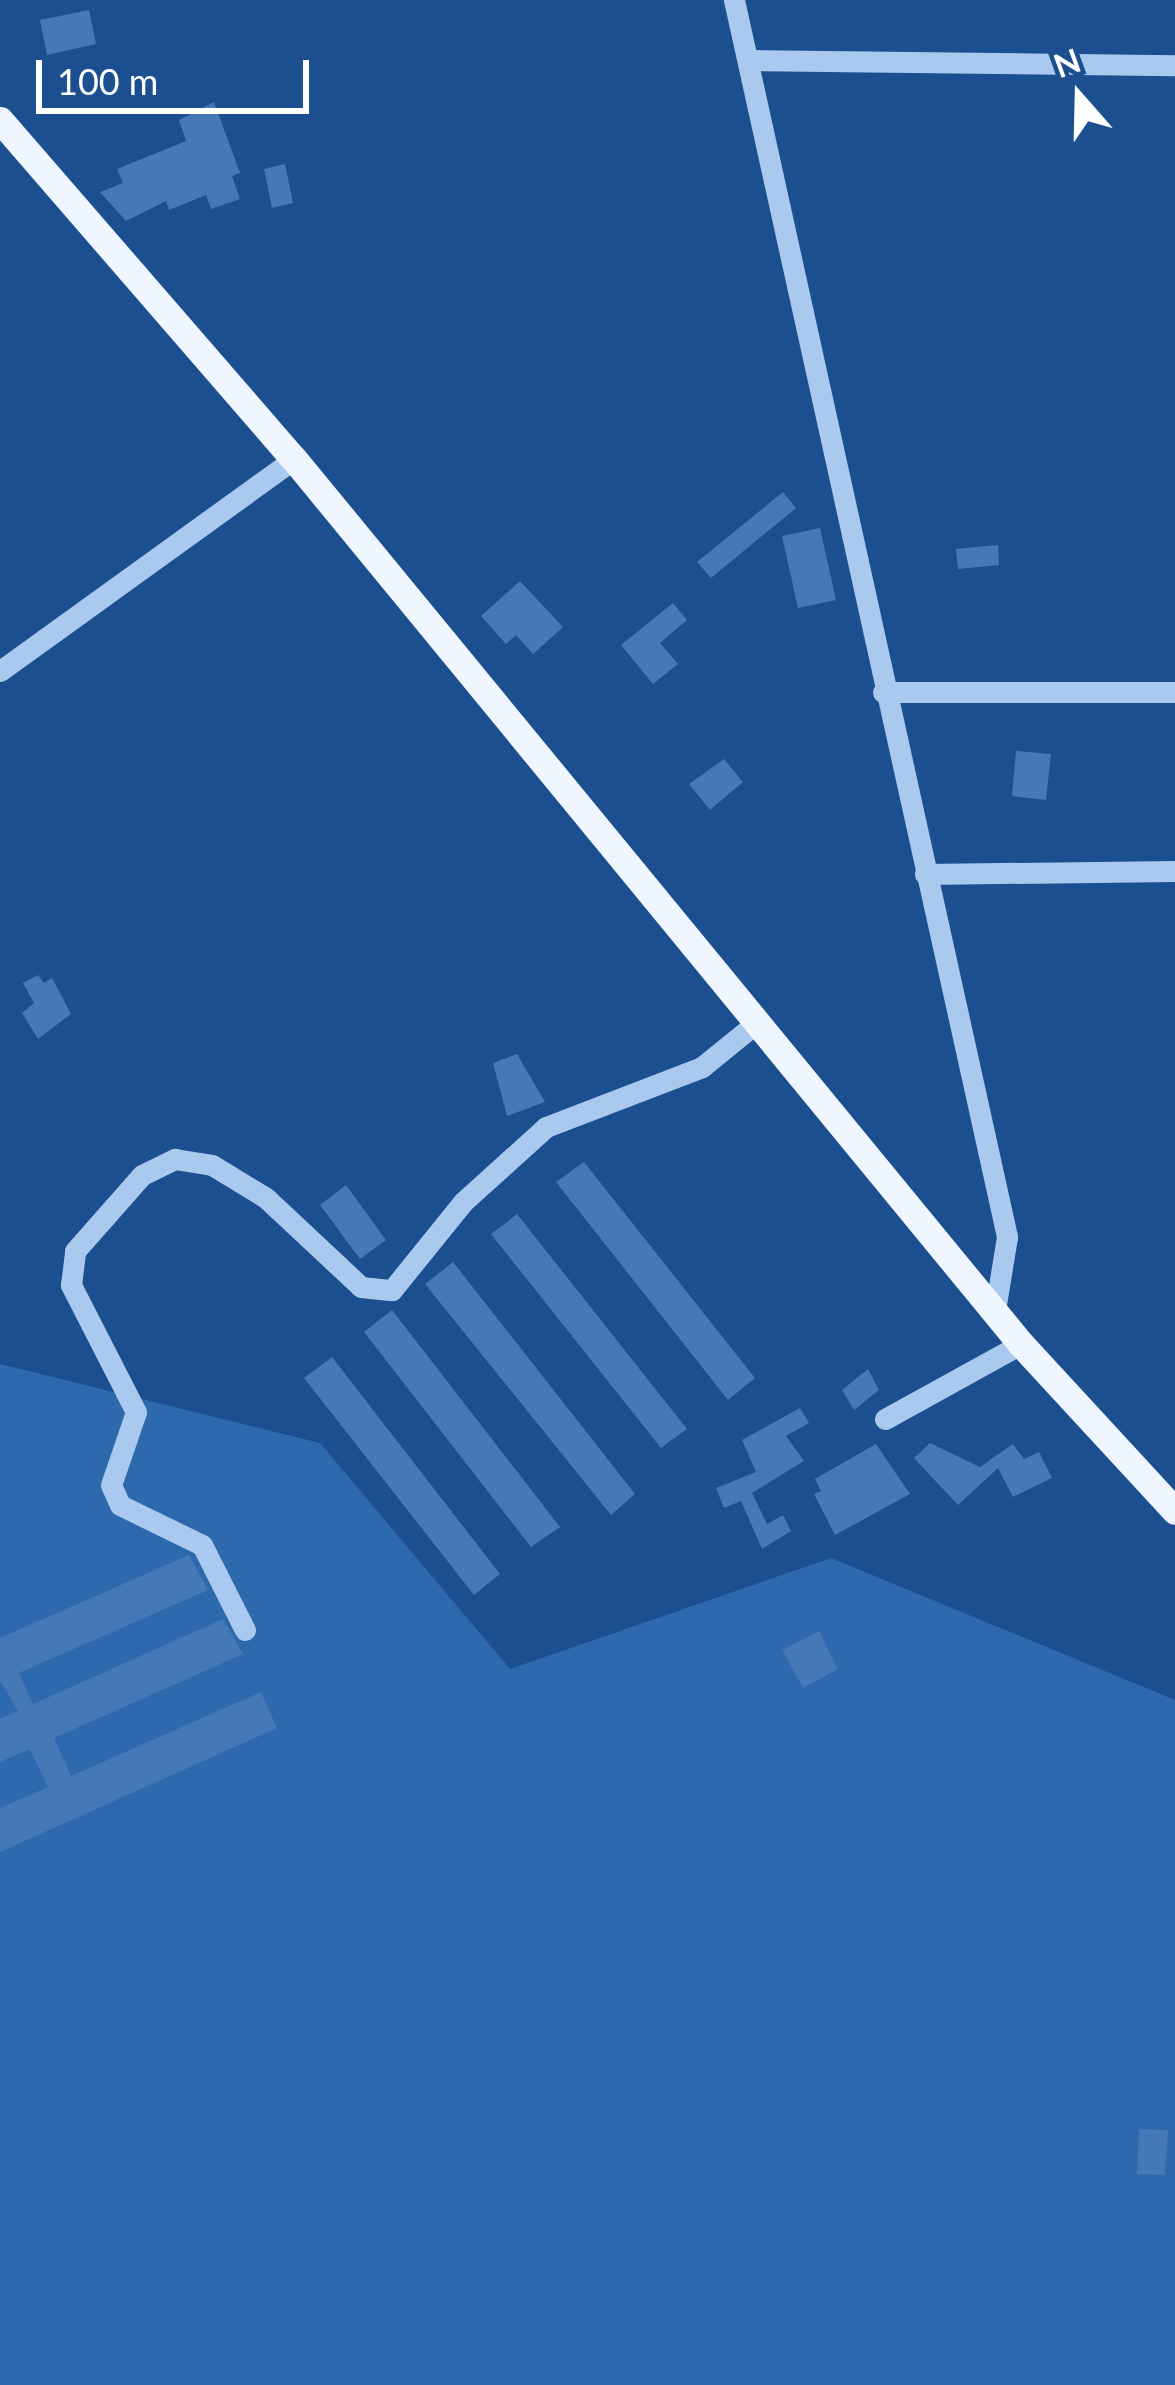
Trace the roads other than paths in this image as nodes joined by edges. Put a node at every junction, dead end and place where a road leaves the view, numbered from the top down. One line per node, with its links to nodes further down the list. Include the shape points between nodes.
1 (734, 0): 2 (street)
2 (749, 60): 3 (street); 7 (street)
3 (1175, 65)
4 (0, 119): 5 (main road)
5 (294, 460): 6 (street); 11 (main road)
6 (0, 671)
7 (883, 692): 8 (street); 10 (street)
8 (1175, 692)
9 (1175, 871): 10 (street)
10 (925, 874): 12 (street, via 1007,1237)
11 (755, 1024): 12 (main road); 16 (street, via 702,1067 546,1127 463,1202 392,1290 361,1287 266,1198 212,1165 176,1159 142,1175 75,1250 71,1285 136,1412 111,1485 120,1505 202,1545)
12 (995, 1310): 13 (main road)
13 (1021, 1344): 14 (street); 15 (main road)
14 (885, 1419)
15 (1175, 1511)
16 (245, 1630)

